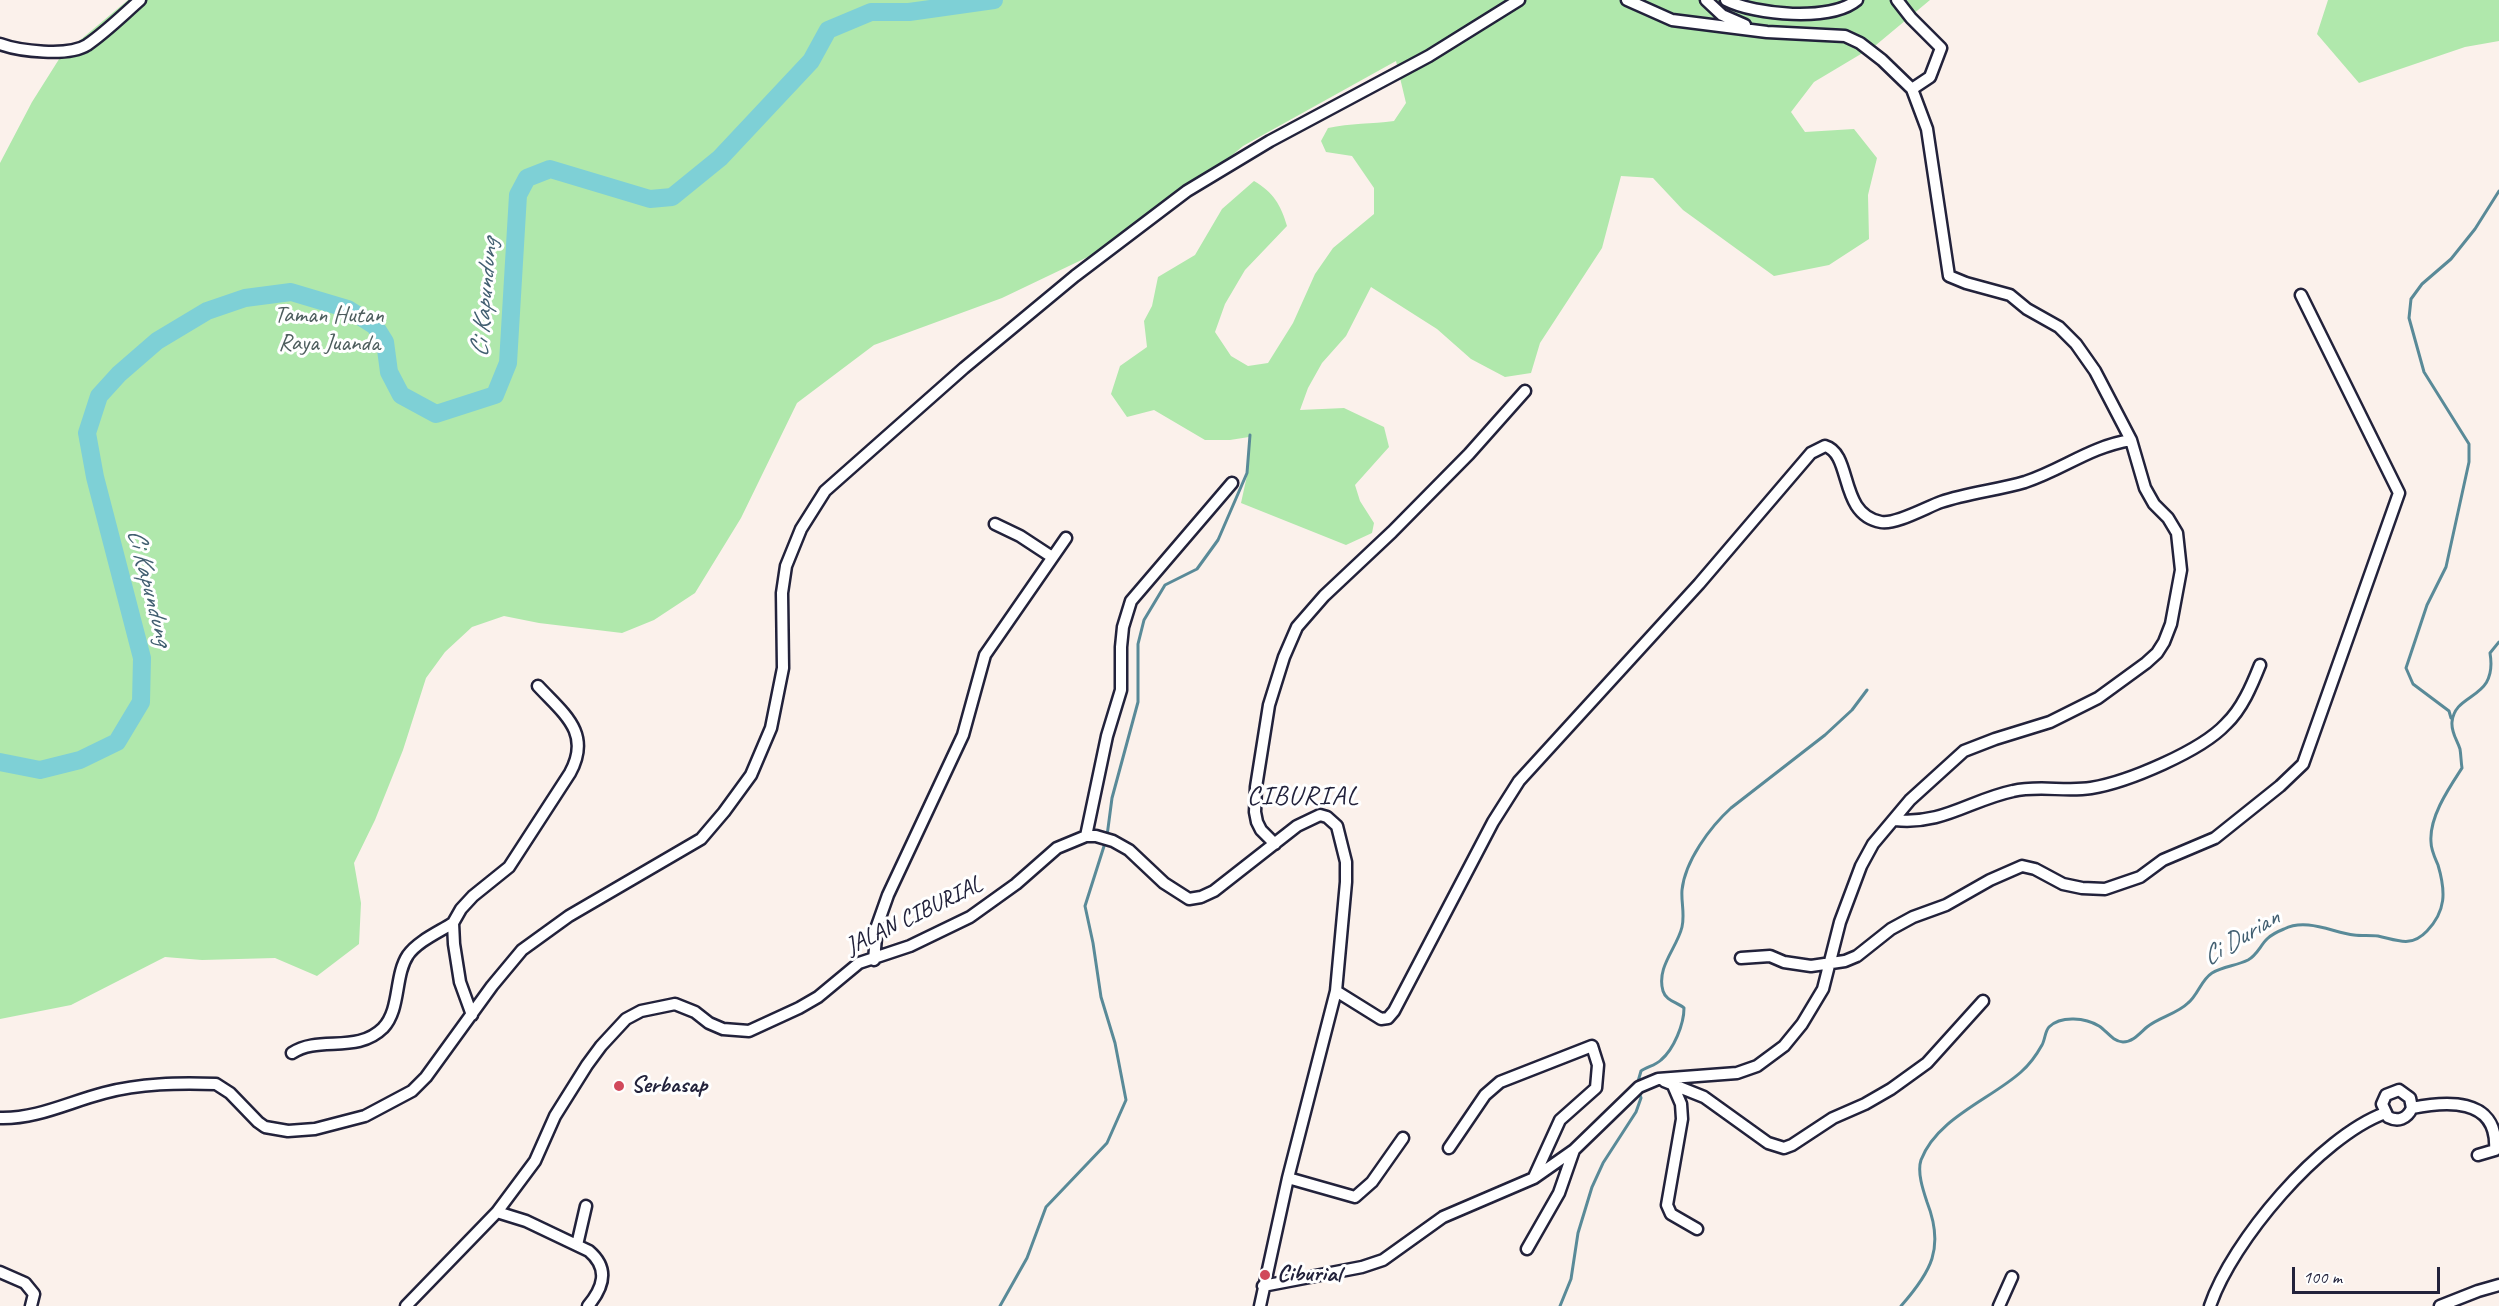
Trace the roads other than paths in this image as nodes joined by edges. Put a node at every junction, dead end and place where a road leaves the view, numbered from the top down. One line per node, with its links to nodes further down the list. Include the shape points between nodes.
1 (140, 0): 9 (street, via 86,45 74,50 20,50)
2 (1519, 0): 29 (street, via 1429,56 1270,141 1187,191 1075,276 913,410 825,491 801,529 786,566 782,593 783,668 776,712 751,775 701,839 534,939)
3 (1627, 0): 8 (street, via 1672,20)
4 (1706, 0): 8 (street, via 1722,15)
5 (1726, 0): 6 (street, via 1768,13 1798,14 1846,8)
6 (1857, 0)
7 (1897, 0): 10 (street, via 1941,48 1930,77)
8 (1759, 31): 10 (street, via 1845,36 1860,43)
9 (0, 44)
10 (1912, 89): 13 (street, via 1927,129 1949,276 2010,295 2059,327 2095,371)
11 (2301, 295): 26 (street, via 2399,493 2302,764 2215,838 2163,860 2140,877 2105,889 2082,888 2022,866 1947,905 1906,921 1857,956)
12 (1525, 391): 22 (street, via 1469,454 1323,596 1297,627 1269,705 1256,787 1257,822)
13 (2131, 440): 20 (street, via 2145,488 2177,533 2180,550 2181,570 2171,624 2157,653 2076,710 1964,751 1910,800); 27 (street, via 2094,449 2027,481 1945,501 1887,523 1874,520 1859,508 1832,450 1818,448 1519,781 1388,1018 1381,1018)
14 (1232, 483): 21 (street, via 1128,608 1121,647 1121,690)
15 (995, 524): 17 (street)
16 (1066, 538): 17 (street)
17 (1052, 557): 25 (street, via 985,655 963,735 888,895 877,926)
18 (2260, 665): 20 (street, via 2226,725 2131,778 2090,789 2013,791 1950,815 1909,822)
19 (538, 686): 23 (street, via 571,721 579,739 576,762 509,867 473,896)
20 (1895, 820): 26 (street, via 1873,843 1861,866 1840,922)
21 (1086, 836): 22 (street, via 1113,841 1129,850 1164,883 1190,899 1215,891); 25 (street, JALAN CIBURIAL, via 1057,848 970,917)
22 (1275, 844): 27 (street, via 1316,816 1327,817 1336,826 1346,862 1346,882)
23 (453, 923): 29 (street, via 460,982); 30 (street, via 409,953 391,1017 384,1027 346,1045 301,1047)
24 (1741, 958): 26 (street, via 1770,956 1784,963)
25 (874, 960): 43 (street, JALAN CIBURIAL, via 859,963 800,1008 749,1031 723,1029 675,1004 655,1006 626,1019 570,1090 534,1161)
26 (1830, 965): 31 (street, via 1823,989 1802,1024 1763,1063 1724,1076)
27 (1336, 991): 40 (street)
28 (1983, 1001): 32 (street, via 1927,1063 1892,1089 1784,1148 1768,1143 1704,1097)
29 (472, 1015): 35 (street, via 412,1091 365,1116 315,1129 288,1131 265,1127 224,1087 216,1084 135,1086 36,1114)
30 (292, 1053)
31 (1658, 1079): 32 (street); 38 (street, via 1628,1096)
32 (1672, 1083): 44 (street, via 1681,1104 1682,1119 1667,1205 1671,1214)
33 (2412, 1108): 34 (street, via 2402,1119 2392,1119); 34 (street, via 2408,1094 2394,1090 2383,1099); 39 (street, via 2467,1103 2486,1110 2499,1128 2499,1136 2494,1150)
34 (2385, 1113): 56 (street, via 2346,1134 2279,1198 2229,1265)
35 (0, 1118)
36 (1403, 1138): 40 (street, via 1372,1182 1355,1197)
37 (1449, 1148): 41 (street, via 1485,1095 1500,1082 1592,1046 1598,1065 1596,1088 1560,1120)
38 (1574, 1150): 41 (street); 46 (street, via 1559,1193)
39 (2478, 1155)
40 (1288, 1178): 50 (street)
41 (1534, 1178): 50 (street, via 1443,1217 1383,1260 1362,1268)
42 (586, 1206): 45 (street)
43 (497, 1212): 45 (street); 52 (street, JALAN CIBURIAL)
44 (1697, 1229)
45 (577, 1245): 53 (street, via 596,1257 601,1272 600,1290)
46 (1527, 1249)
47 (0, 1272): 51 (street, via 30,1286 34,1294)
48 (2012, 1277): 55 (street)
49 (2499, 1285): 57 (street)
50 (1263, 1286): 54 (street)
51 (31, 1306)
52 (406, 1306)
53 (588, 1306)
54 (1260, 1306)
55 (1999, 1306)
56 (2210, 1306)
57 (2440, 1306)

